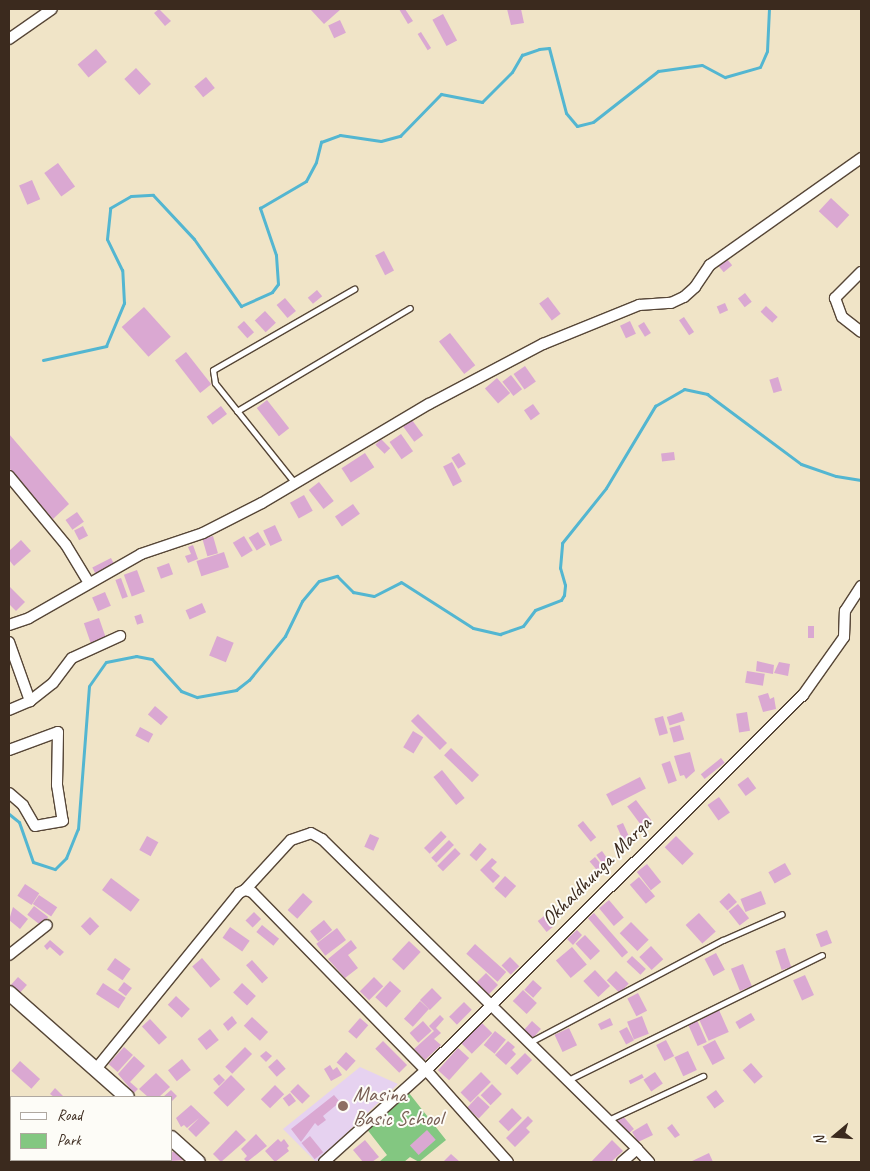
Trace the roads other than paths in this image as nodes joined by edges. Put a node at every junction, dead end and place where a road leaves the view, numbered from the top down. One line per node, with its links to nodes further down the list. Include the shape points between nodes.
1 (52, 9): 2 (street)
2 (9, 39)
3 (861, 158): 10 (street, via 710,265 696,287 684,297 671,303 639,306 543,344 429,404)
4 (861, 272): 7 (street, via 836,298 842,317)
5 (354, 289): 8 (lane, via 213,370 215,383)
6 (410, 308): 8 (lane)
7 (861, 332)
8 (237, 410): 10 (lane)
9 (9, 476): 11 (street, via 66,545)
10 (294, 482): 11 (street, via 203,533 141,554)
11 (89, 583): 13 (street, via 29,618)
12 (861, 586): 26 (street, Okhaldhunga Marga, via 845,611 844,637 803,695)
13 (9, 625)
14 (120, 636): 16 (street, via 72,658 53,683)
15 (9, 642): 16 (street)
16 (30, 701): 17 (street)
17 (9, 710)
18 (9, 750): 19 (street, via 58,732 57,785 63,822 35,826 23,805)
19 (9, 793)
20 (245, 890): 26 (street, via 291,840 311,833 334,850); 28 (street, via 239,893); 29 (street, via 252,892)
21 (782, 914): 27 (lane, via 723,940)
22 (47, 925): 23 (street)
23 (9, 955)
24 (822, 955): 31 (lane)
25 (9, 993): 28 (street, via 69,1049)
26 (491, 1003): 27 (street); 29 (street, Okhaldhunga Marga)
27 (530, 1042): 31 (street)
28 (96, 1069): 32 (street)
29 (426, 1070): 37 (street, Okhaldhunga Marga); 38 (street)
30 (704, 1076): 33 (lane)
31 (568, 1080): 33 (street)
32 (126, 1096)
33 (608, 1120): 35 (street)
34 (172, 1139): 36 (street)
35 (637, 1149): 39 (street); 40 (street)
36 (198, 1162)
37 (324, 1162)
38 (508, 1162)
39 (622, 1162)
40 (649, 1162)

